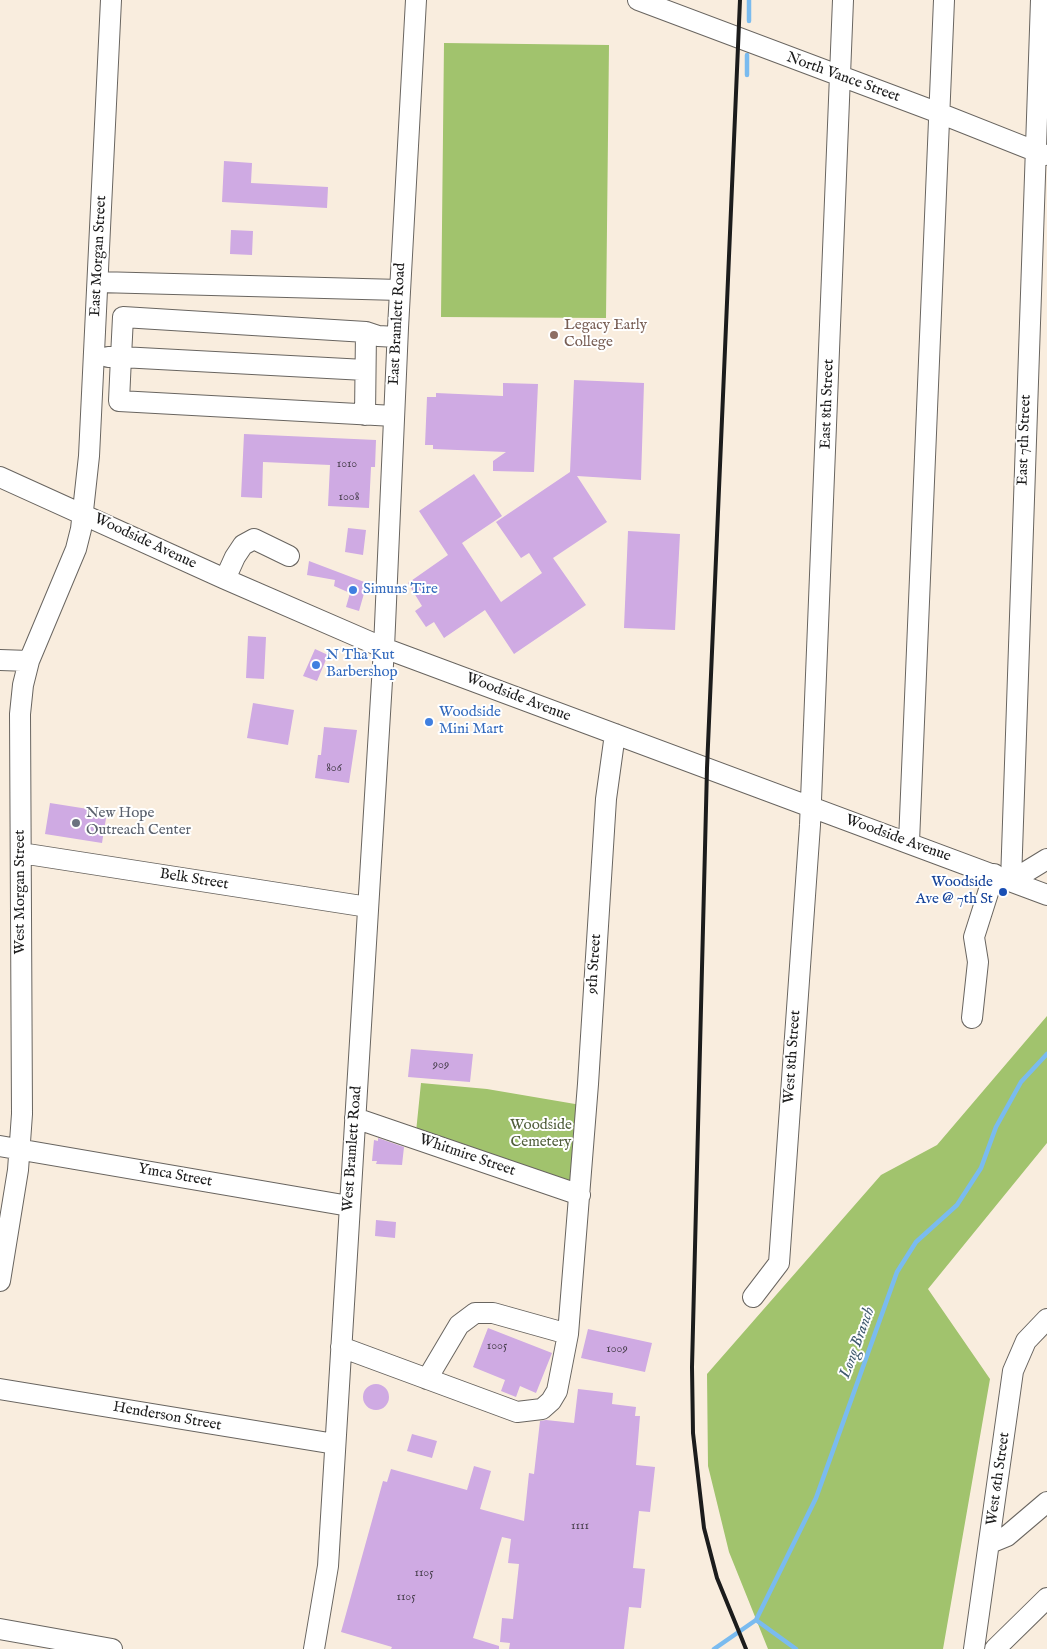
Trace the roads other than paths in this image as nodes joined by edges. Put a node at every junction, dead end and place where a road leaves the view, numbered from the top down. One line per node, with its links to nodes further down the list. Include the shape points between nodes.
1 (111, 0): 10 (street, East Morgan Street)
2 (416, 0): 11 (street, East Bramlett Road)
3 (638, 0): 7 (street, North Vance Street)
4 (843, 0): 7 (street, East 8th Street)
5 (944, 0): 8 (street)
6 (1041, 0): 9 (street, East 7th Street)
7 (841, 77): 8 (street, North Vance Street); 27 (street, East 8th Street)
8 (939, 113): 9 (street, North Vance Street); 28 (street)
9 (1041, 154): 31 (street, East 7th Street)
10 (98, 282): 11 (street); 14 (street, East Morgan Street)
11 (400, 290): 13 (street, East Bramlett Road)
12 (366, 332): 13 (street); 15 (street, via 123,317); 16 (street)
13 (397, 337): 18 (street, East Bramlett Road)
14 (94, 357): 15 (street); 20 (street, East Morgan Street, via 89,456)
15 (121, 357): 16 (street); 17 (street, via 119,402)
16 (365, 370): 17 (street)
17 (365, 415): 18 (street)
18 (394, 416): 23 (street, East Bramlett Road)
19 (0, 477): 20 (street, Woodside Avenue)
20 (82, 512): 22 (street, Woodside Avenue); 25 (street, West Morgan Street, via 76,550)
21 (289, 556): 22 (street, via 254,539 243,545)
22 (225, 580): 23 (street, Woodside Avenue)
23 (384, 648): 26 (street, Woodside Avenue); 33 (street, West Bramlett Road)
24 (0, 660): 25 (street)
25 (29, 661): 29 (street, West Morgan Street, via 20,714)
26 (615, 734): 27 (street, Woodside Avenue); 37 (street, 9th Street, via 606,799)
27 (811, 808): 28 (street, Woodside Avenue); 40 (street, West 8th Street, via 779,1263)
28 (909, 842): 31 (street, Woodside Avenue)
29 (20, 853): 33 (street, Belk Street); 36 (street, West Morgan Street, via 22,1114)
30 (1047, 858): 31 (street)
31 (1003, 878): 32 (street, Woodside Avenue); 34 (street, East 7th Street, via 974,938 978,962)
32 (1047, 895)
33 (368, 907): 35 (street, West Bramlett Road)
34 (972, 1018)
35 (355, 1118): 37 (street, Whitmire Street); 38 (street, West Bramlett Road)
36 (10, 1148): 38 (street, Ymca Street); 39 (street, West Morgan Street, via 18,1170)
37 (580, 1195): 42 (street, 9th Street)
38 (349, 1206): 43 (street, West Bramlett Road)
39 (0, 1281)
40 (753, 1297)
41 (1047, 1319): 48 (street, West 6th Street, via 1026,1341 1015,1364)
42 (568, 1334): 44 (street, via 493,1313 474,1312 459,1325); 44 (street, 9th Street, via 557,1391 542,1409 516,1412)
43 (341, 1347): 44 (street, 9th Street); 46 (street, West Bramlett Road)
44 (427, 1378)
45 (0, 1389): 46 (street, Henderson Street)
46 (335, 1444): 52 (street, West Bramlett Road, via 328,1566)
47 (1047, 1502): 48 (street, via 1007,1536)
48 (990, 1543): 53 (street, West 6th Street)
49 (1047, 1598): 54 (street)
50 (0, 1629): 51 (street)
51 (112, 1649)
52 (314, 1649)
53 (974, 1649)
54 (995, 1649)

